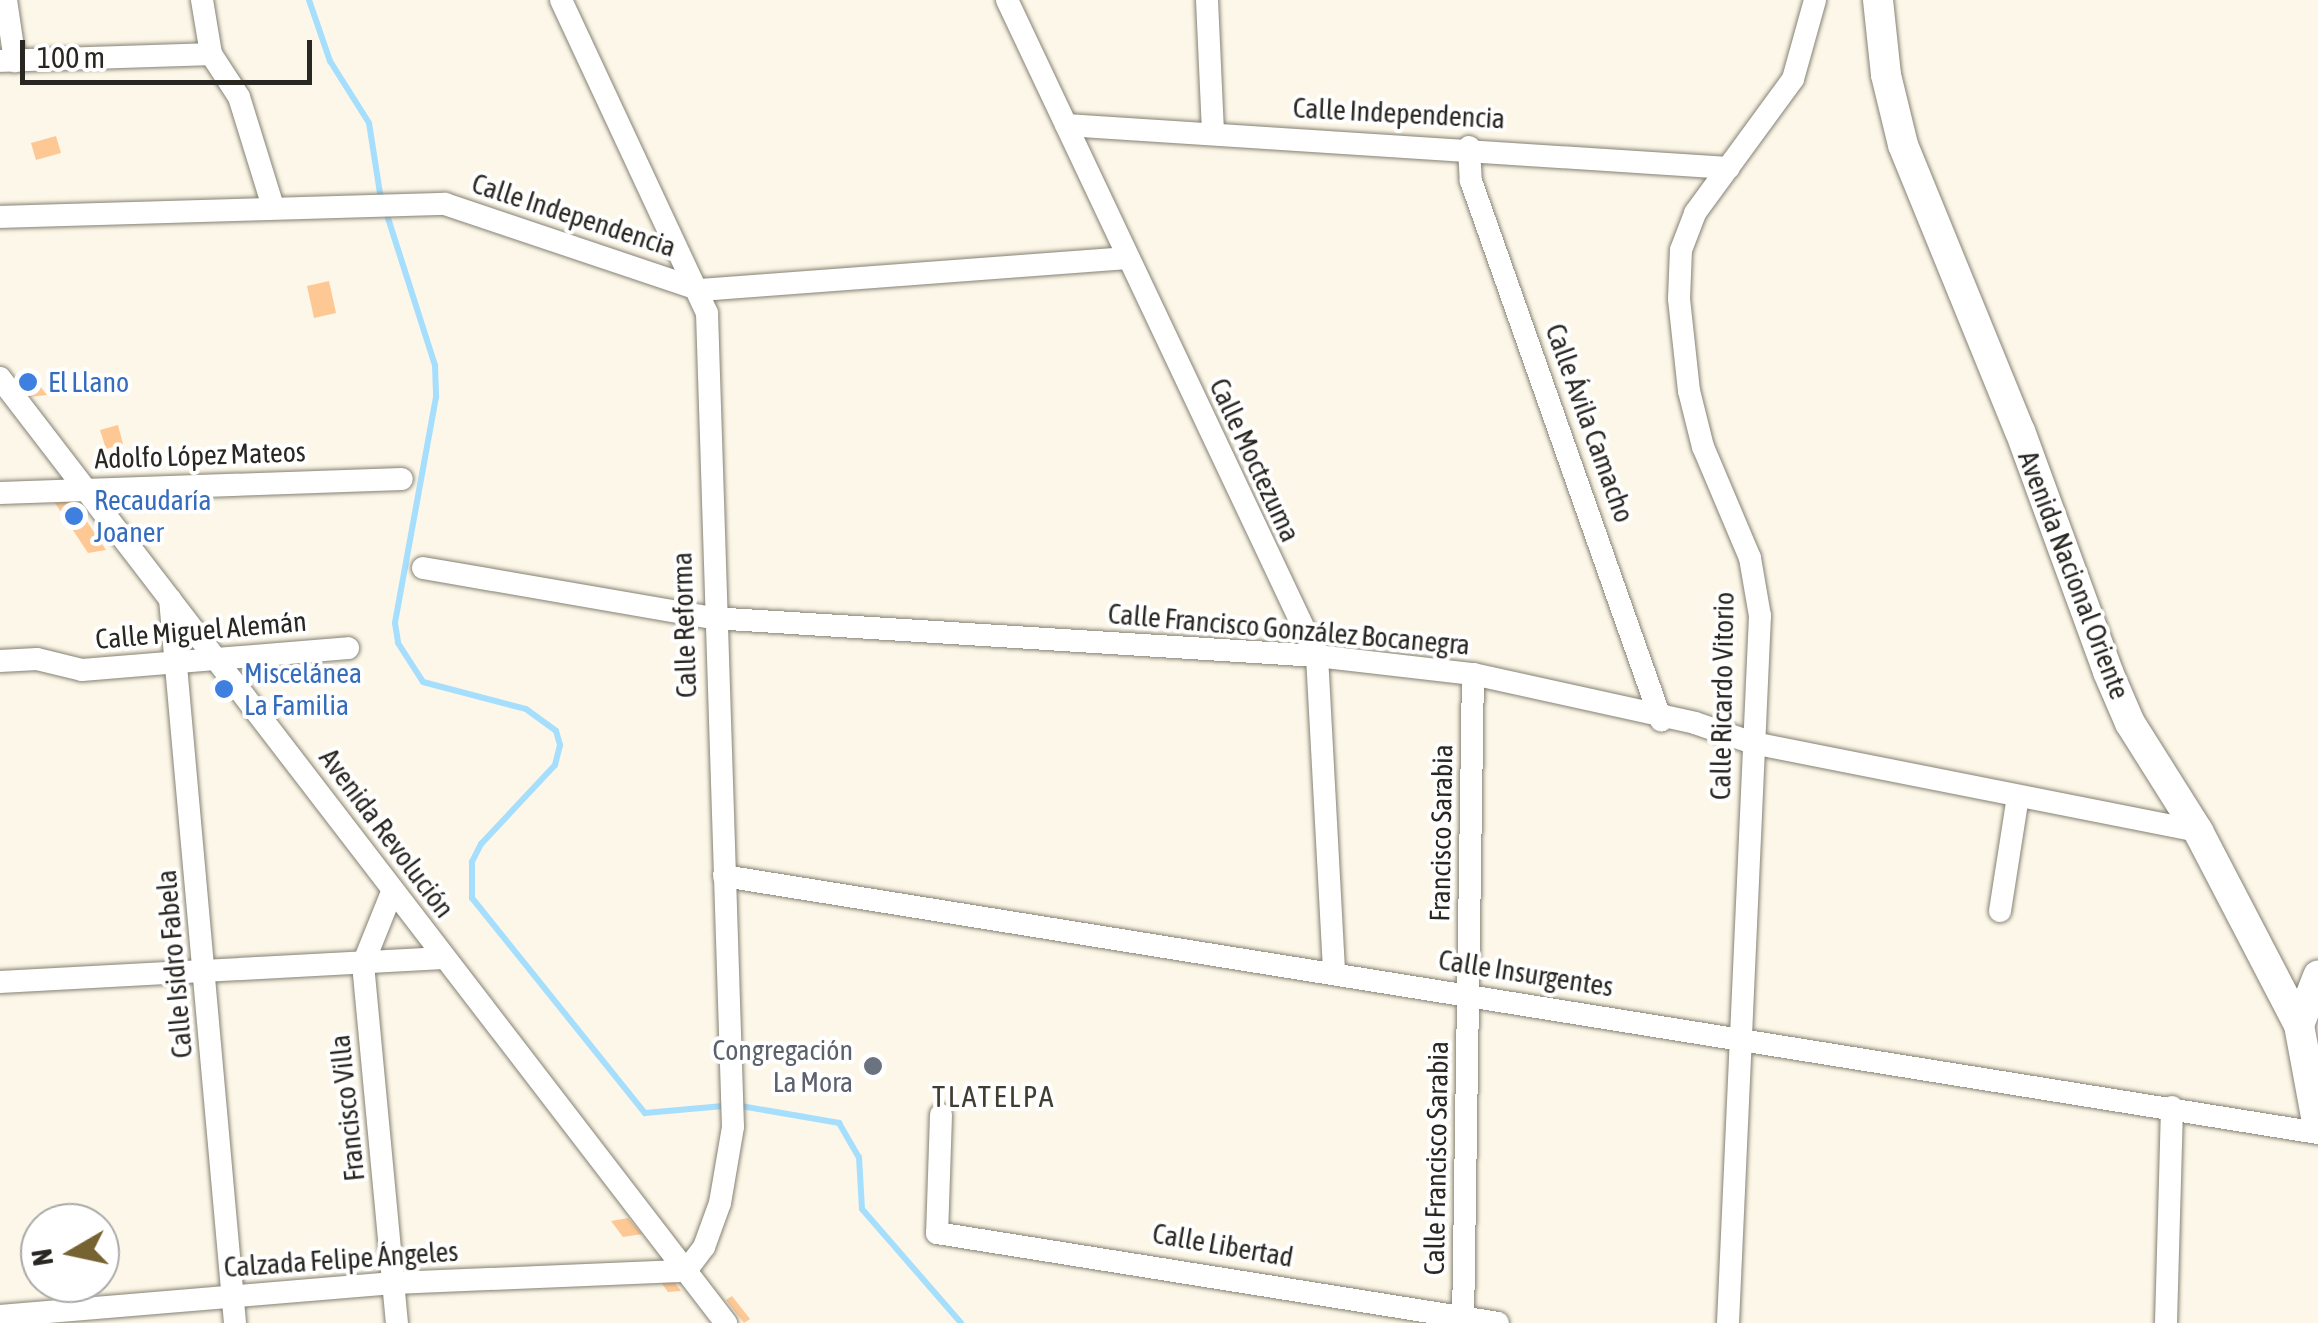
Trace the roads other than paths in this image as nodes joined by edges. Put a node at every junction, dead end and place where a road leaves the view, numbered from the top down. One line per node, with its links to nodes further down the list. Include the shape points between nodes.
1 (6, 0): 9 (street)
2 (202, 0): 8 (street)
3 (561, 0): 17 (street, Calle Reforma)
4 (1008, 0): 10 (street, Calle Moctezuma)
5 (1207, 0): 11 (street)
6 (1816, 0): 13 (street, Calle Ricardo Vitorio, via 1793,79)
7 (1878, 0): 34 (street, Avenida Nacional Oriente, via 1903,145 2130,723)
8 (211, 54): 9 (street); 14 (street, via 239,97)
9 (8, 61)
10 (1066, 125): 11 (street, Calle Independencia); 16 (street, Calle Moctezuma)
11 (1213, 132): 12 (street, Calle Independencia)
12 (1469, 146): 13 (street, Calle Independencia); 31 (street, Calle Ávila Camacho, via 1471,181)
13 (1728, 168): 32 (street, Calle Ricardo Vitorio, via 1695,213 1681,250 1678,300 1703,447 1757,587)
14 (273, 207): 15 (street, Calle Independencia); 17 (street, Calle Independencia, via 444,204)
15 (0, 217)
16 (1127, 258): 17 (street, Calle Independencia); 26 (street, Calle Moctezuma)
17 (702, 290): 24 (street, Calle Reforma)
18 (0, 378): 20 (street, Avenida Revolución)
19 (402, 479): 20 (street, Adolfo López Mateos)
20 (84, 488): 21 (street, Adolfo López Mateos); 23 (street, Avenida Revolución)
21 (0, 493)
22 (423, 568): 24 (street, Calle Francisco González Bocanegra)
23 (170, 599): 27 (street, Avenida Revolución); 28 (street, Calle Isidro Fabela)
24 (712, 618): 26 (street, Calle Francisco González Bocanegra); 35 (street, Calle Reforma)
25 (348, 648): 27 (street, Calle Miguel Alemán)
26 (1318, 656): 30 (street, Calle Francisco González Bocanegra); 40 (street, Calle Moctezuma)
27 (213, 658): 28 (street, Calle Miguel Alemán); 36 (street, Avenida Revolución)
28 (175, 660): 29 (street, Calle Miguel Alemán, via 82,670 38,658); 41 (street, Calle Isidro Fabela)
29 (0, 661)
30 (1473, 674): 31 (street, Calle Francisco González Bocanegra); 44 (street, Francisco Sarabia)
31 (1661, 720): 32 (street, Calle Francisco González Bocanegra, via 1695,723)
32 (1753, 743): 33 (street, Calle Francisco González Bocanegra); 46 (street, Calle Ricardo Vitorio)
33 (2018, 796): 34 (street, Calle Francisco González Bocanegra); 37 (street)
34 (2198, 831): 45 (street, Avenida Nacional Oriente)
35 (724, 876): 40 (street, Calle Insurgentes); 50 (street, Calle Reforma, via 733,1127 720,1203 704,1247)
36 (392, 892): 38 (street, Avenida Revolución); 39 (street, Francisco Villa)
37 (2000, 912)
38 (443, 958): 39 (street); 50 (street, Avenida Revolución)
39 (363, 964): 41 (street); 51 (street, Francisco Villa)
40 (1334, 972): 44 (street, Calle Insurgentes)
41 (205, 973): 43 (street); 52 (street, Calle Isidro Fabela)
42 (2318, 976): 45 (street)
43 (0, 982)
44 (1470, 993): 46 (street, Calle Insurgentes); 54 (street, Calle Francisco Sarabia)
45 (2299, 1025): 49 (street, Avenida Nacional Oriente)
46 (1740, 1037): 47 (street, Calle Insurgentes); 59 (street, Calle Ricardo Vitorio)
47 (2172, 1107): 49 (street, Calle Insurgentes); 60 (street)
48 (942, 1115): 54 (street, Calle Libertad, via 936,1233)
49 (2318, 1130)
50 (686, 1271): 51 (street, Calzada Felipe Ángeles); 57 (street, Avenida Revolución)
51 (394, 1284): 52 (street, Calzada Felipe Ángeles); 56 (street, Francisco Villa)
52 (233, 1296): 53 (street, Calzada Felipe Ángeles); 55 (street, Calle Isidro Fabela)
53 (0, 1316)
54 (1463, 1320): 58 (street, Calle Libertad)
55 (236, 1323)
56 (397, 1323)
57 (726, 1323)
58 (1498, 1323)
59 (1728, 1323)
60 (2166, 1323)

